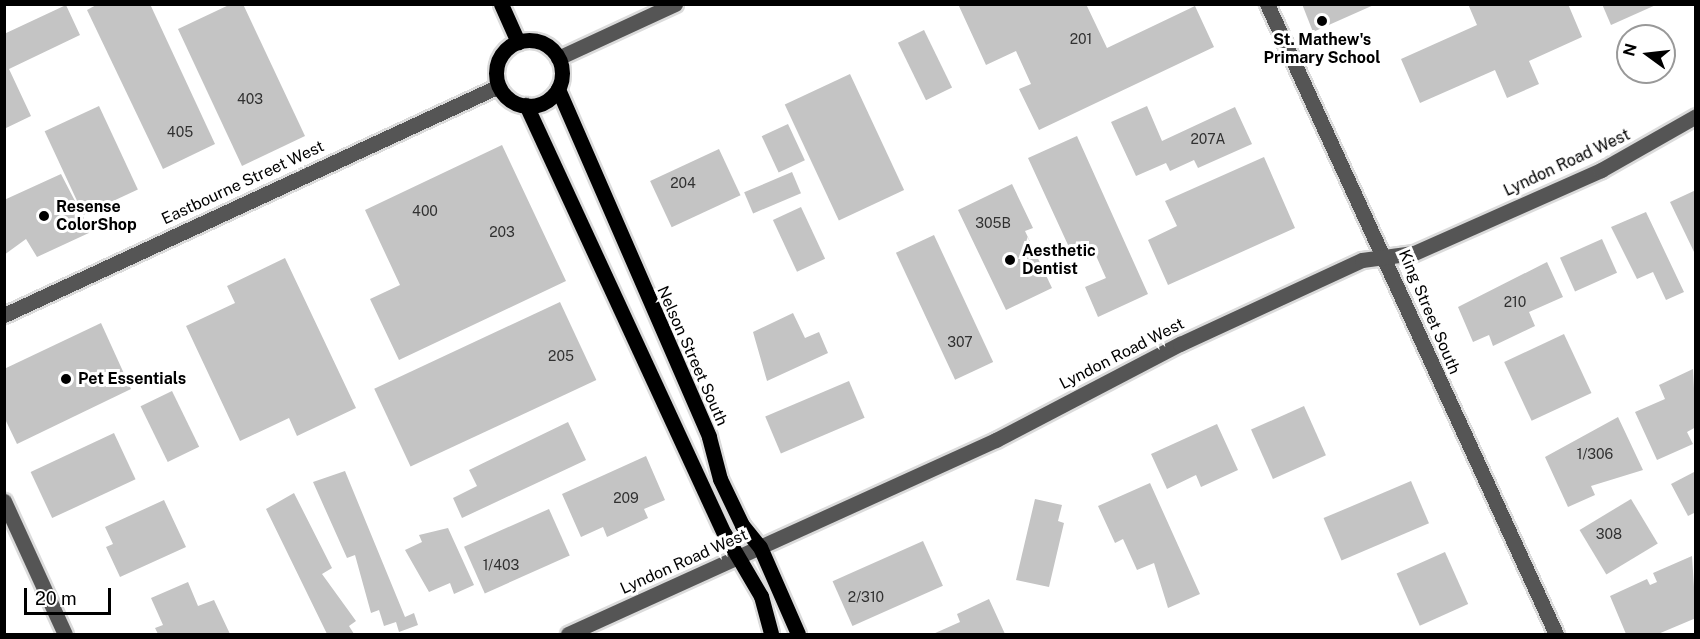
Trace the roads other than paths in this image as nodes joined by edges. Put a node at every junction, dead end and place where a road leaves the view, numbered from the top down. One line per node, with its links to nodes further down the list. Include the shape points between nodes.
1 (501, 4): 4 (main road)
2 (675, 4): 5 (street)
3 (1267, 4): 10 (street, King Street South)
4 (518, 42): 5 (main road, via 545,45); 6 (main road, via 497,65)
5 (558, 58): 7 (main road)
6 (499, 86): 8 (main road, via 512,102); 11 (street, Eastbourne Street West)
7 (558, 89): 8 (main road, via 542,103); 13 (main road, Nelson Street South, via 709,437 720,479 742,525)
8 (526, 105): 14 (main road, via 724,533)
9 (1695, 116): 10 (street, Lyndon Road West, via 1601,170 1414,253)
10 (1386, 256): 13 (street, Lyndon Road West, via 1362,260 1180,344 996,440); 19 (street, King Street South)
11 (4, 315)
12 (4, 501): 15 (street)
13 (760, 547): 14 (street, Lyndon Road West); 18 (main road, Nelson Street South)
14 (741, 554): 16 (street, Lyndon Road West); 17 (main road)
15 (65, 634)
16 (567, 634)
17 (771, 634)
18 (798, 634)
19 (1557, 634)

